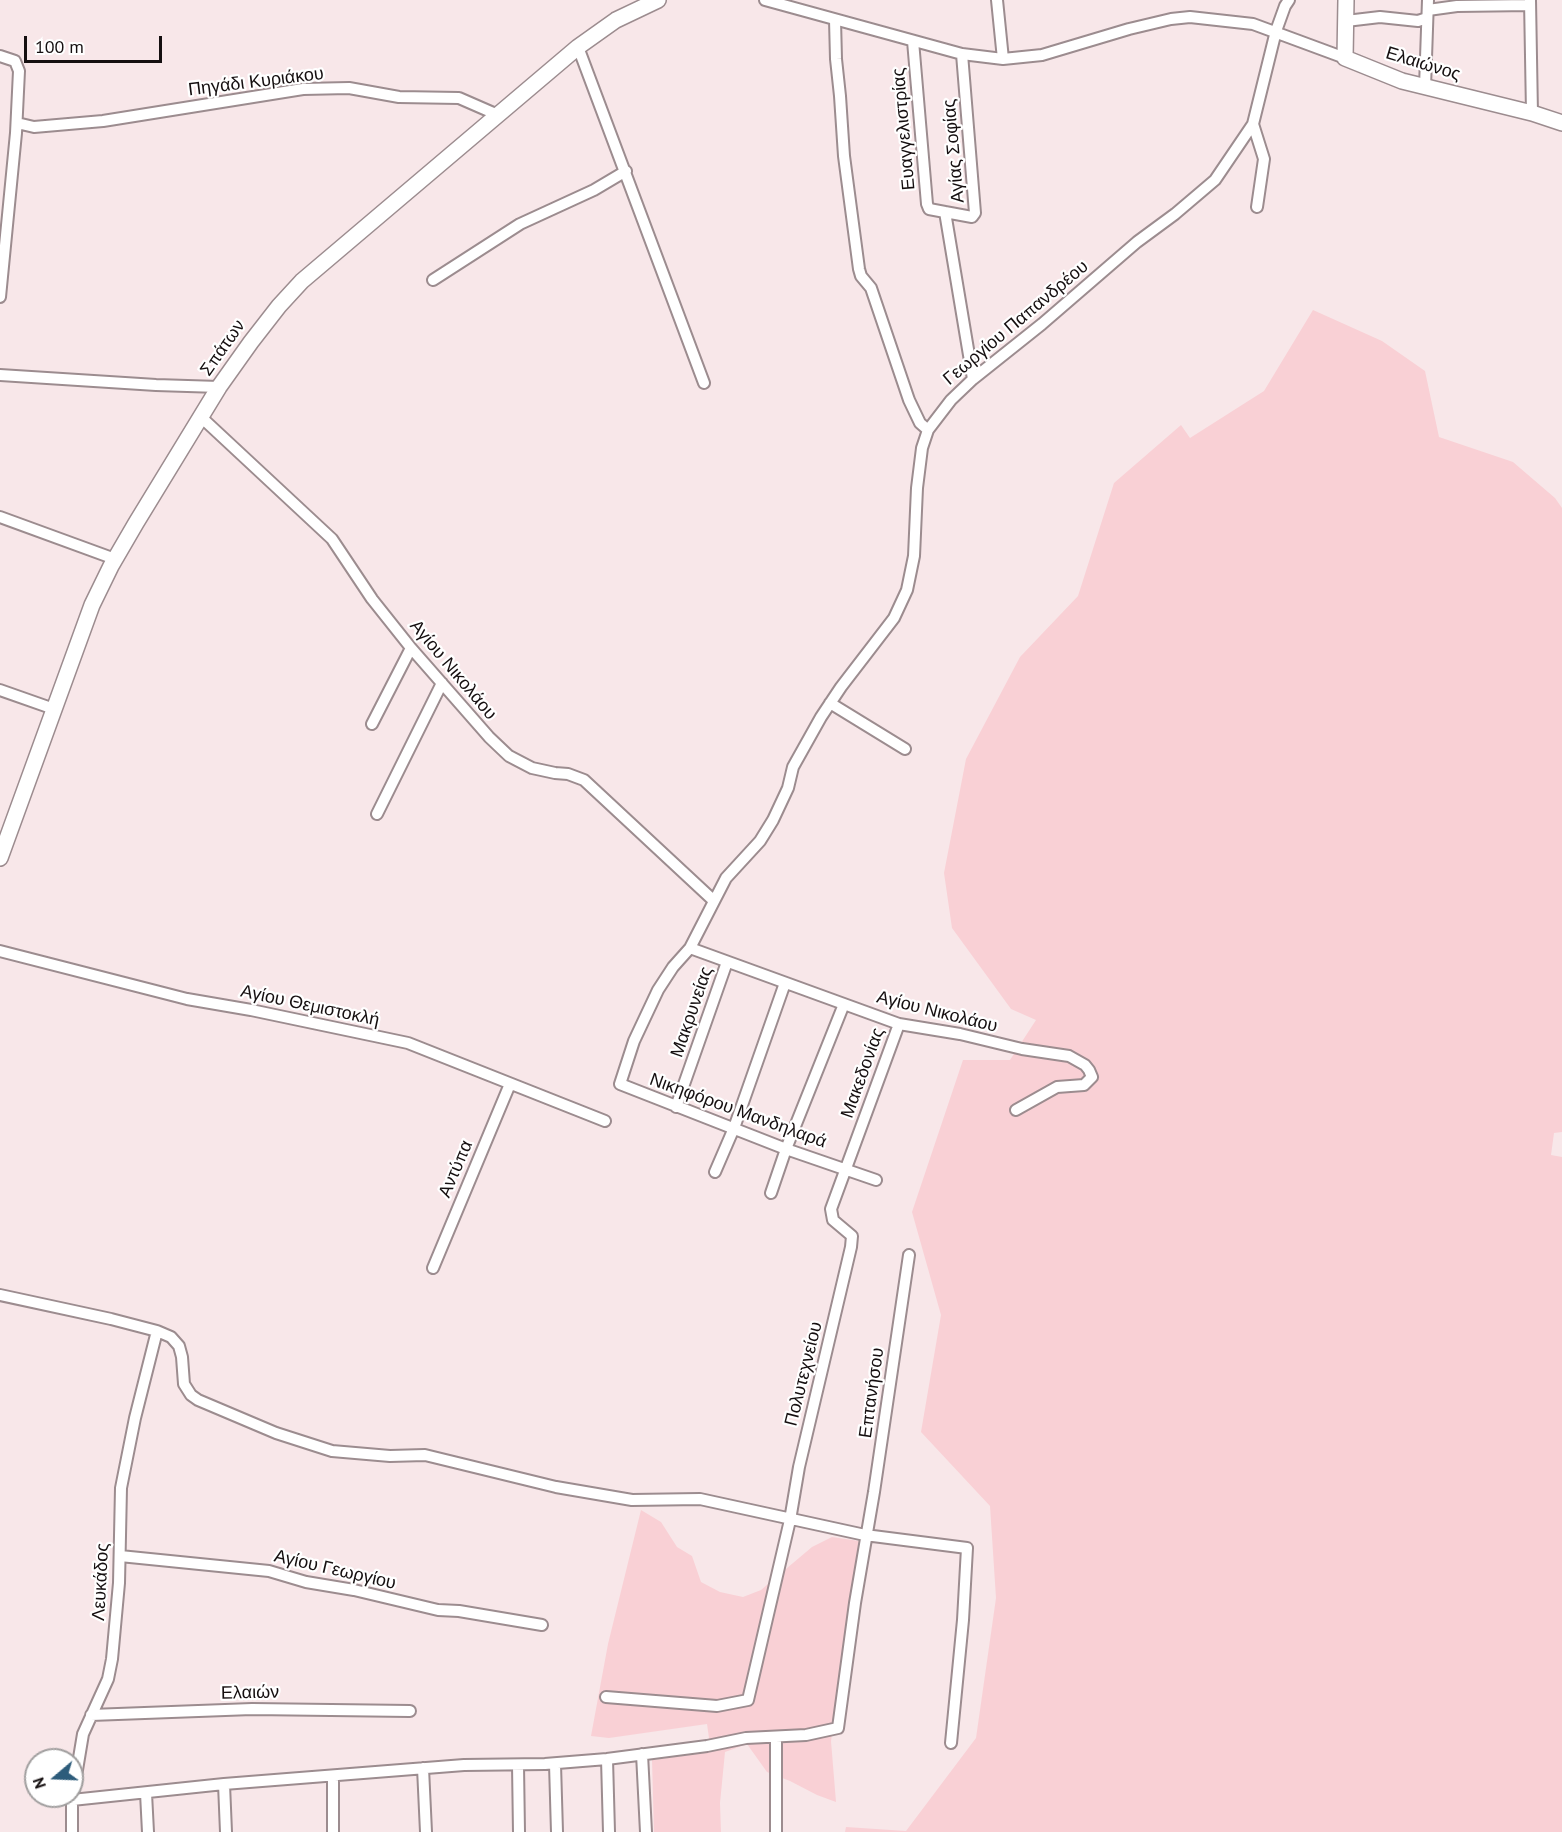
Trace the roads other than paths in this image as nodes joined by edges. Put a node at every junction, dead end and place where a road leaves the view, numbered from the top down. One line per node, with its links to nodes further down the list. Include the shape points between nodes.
1 (658, 0): 12 (main road, Σπάτων, via 616,20)
2 (765, 0): 8 (street, Ελαιώνος)
3 (997, 0): 16 (street)
4 (1289, 0): 10 (street, Γεωργίου Παπανδρέου)
5 (1346, 0): 9 (main road)
6 (1530, 3): 7 (street); 18 (street)
7 (1428, 9): 9 (street, via 1418,21 1380,17); 17 (street)
8 (835, 20): 11 (street, Ελαιώνος); 33 (street, via 844,156 861,276 871,288 909,400 920,423)
9 (1346, 21): 15 (main road)
10 (1276, 31): 15 (street, Ελαιώνος); 16 (street, Ελαιώνος, via 1253,24 1180,18 1042,55); 22 (street, Γεωργίου Παπανδρέου)
11 (913, 41): 13 (street, Ελαιώνος); 25 (street, Ευαγγελιστρίας, via 927,204 929,209)
12 (578, 47): 19 (main road, Σπάτων); 23 (street)
13 (962, 54): 16 (street, Ελαιώνος); 25 (street, Αγίας Σοφίας, via 975,213 972,217)
14 (0, 56): 20 (street, via 18,66)
15 (1345, 58): 17 (main road, Ελαιώνος)
16 (1003, 59)
17 (1425, 87): 18 (main road, Ελαιώνος)
18 (1532, 113): 21 (main road, Ελαιώνος)
19 (498, 115): 20 (street, Πηγάδι Κυριάκου, via 459,98 399,97 349,88 303,89 103,121 34,127); 31 (main road, Σπάτων, via 302,281)
20 (17, 123): 27 (street)
21 (1562, 123)
22 (1253, 124): 24 (street, via 1264,159); 29 (street, Γεωργίου Παπανδρέου, via 1215,180)
23 (626, 171): 26 (street, via 520,224); 30 (street)
24 (1257, 207)
25 (945, 212): 29 (street)
26 (433, 280)
27 (0, 297)
28 (0, 375): 31 (street)
29 (973, 379): 33 (street, Γεωργίου Παπανδρέου)
30 (704, 383)
31 (219, 387): 32 (main road, Σπάτων)
32 (201, 417): 35 (main road, Σπάτων); 36 (street, Αγίου Νικολάου, via 332,538 372,599)
33 (928, 430): 39 (street, Γεωργίου Παπανδρέου, via 922,448 914,556 907,590 894,618)
34 (0, 517): 35 (street)
35 (115, 559): 40 (main road, Σπάτων, via 92,605)
36 (411, 648): 37 (street, Αγίου Νικολάου); 41 (street)
37 (442, 682): 43 (street); 45 (street, Αγίου Νικολάου, via 509,756 532,768 584,780)
38 (0, 690): 40 (street)
39 (830, 703): 42 (street); 45 (street, Γεωργίου Παπανδρέου, via 793,767 773,820)
40 (54, 709): 44 (main road, Σπάτων)
41 (372, 723)
42 (905, 748)
43 (377, 814)
44 (0, 858)
45 (713, 900): 46 (street, Γεωργίου Παπανδρέου)
46 (690, 948): 48 (street, Αγίου Νικολάου); 53 (street, Γεωργίου Παπανδρέου, via 673,967 644,1017)
47 (0, 951): 52 (street, Αγίου Θεμιστοκλή, via 187,999 408,1043)
48 (727, 962): 49 (street, Αγίου Νικολάου); 54 (street, Μακρυνείας)
49 (785, 983): 50 (street, Αγίου Νικολάου); 57 (street)
50 (844, 1004): 51 (street, Αγίου Νικολάου); 58 (street)
51 (899, 1024): 55 (street, Αγίου Νικολάου, via 1069,1056 1089,1070 1092,1077 1084,1085 1057,1087); 59 (street, Μακεδονίας)
52 (510, 1084): 56 (street, Αγίου Θεμιστοκλή); 65 (street, Αντύπα)
53 (620, 1084): 54 (street, Νικηφόρου Μανδηλαρά)
54 (676, 1107): 57 (street, Νικηφόρου Μανδηλαρά)
55 (1016, 1110)
56 (605, 1121)
57 (734, 1128): 58 (street, Νικηφόρου Μανδηλαρά); 60 (street)
58 (786, 1149): 59 (street, Νικηφόρου Μανδηλαρά); 62 (street)
59 (846, 1168): 61 (street, Νικηφόρου Μανδηλαρά); 63 (street, Μακεδονίας, via 831,1209 833,1220)
60 (715, 1172)
61 (876, 1180)
62 (771, 1193)
63 (852, 1236): 68 (street, Πολυτεχνείου)
64 (909, 1255): 69 (street, Επτανήσου)
65 (433, 1268)
66 (0, 1296): 67 (street)
67 (157, 1331): 68 (street, via 171,1337 178,1346 184,1384 198,1400 276,1433 332,1451 425,1455 556,1487 632,1500 700,1498); 70 (street, Λευκάδος, via 121,1488)
68 (790, 1520): 69 (street); 72 (street, Πολυτεχνείου, via 748,1700 717,1706)
69 (865, 1535): 75 (street, Επτανήσου, via 838,1728); 76 (street, via 967,1548)
70 (120, 1556): 71 (street, Αγίου Γεωργίου, via 269,1571 438,1610); 74 (street, Λευκάδος, via 112,1659 108,1679)
71 (542, 1625)
72 (606, 1697)
73 (410, 1711): 74 (street, Ελαιών, via 252,1709)
74 (91, 1715): 77 (street, Λευκάδος)
75 (776, 1737): 78 (street); 97 (street)
76 (951, 1743)
77 (81, 1748)
78 (642, 1754): 79 (street); 96 (street)
79 (607, 1759): 81 (street); 95 (street)
80 (519, 1764): 81 (street); 82 (street); 93 (street)
81 (555, 1764): 94 (street)
82 (423, 1768): 83 (street); 92 (street)
83 (333, 1776): 84 (street); 91 (street)
84 (224, 1784): 85 (street); 90 (street)
85 (146, 1793): 86 (street); 89 (street)
86 (84, 1799)
87 (72, 1808): 88 (street, Λευκάδος)
88 (72, 1832)
89 (148, 1832)
90 (226, 1832)
91 (333, 1832)
92 (426, 1832)
93 (519, 1832)
94 (557, 1832)
95 (609, 1832)
96 (646, 1832)
97 (776, 1832)

